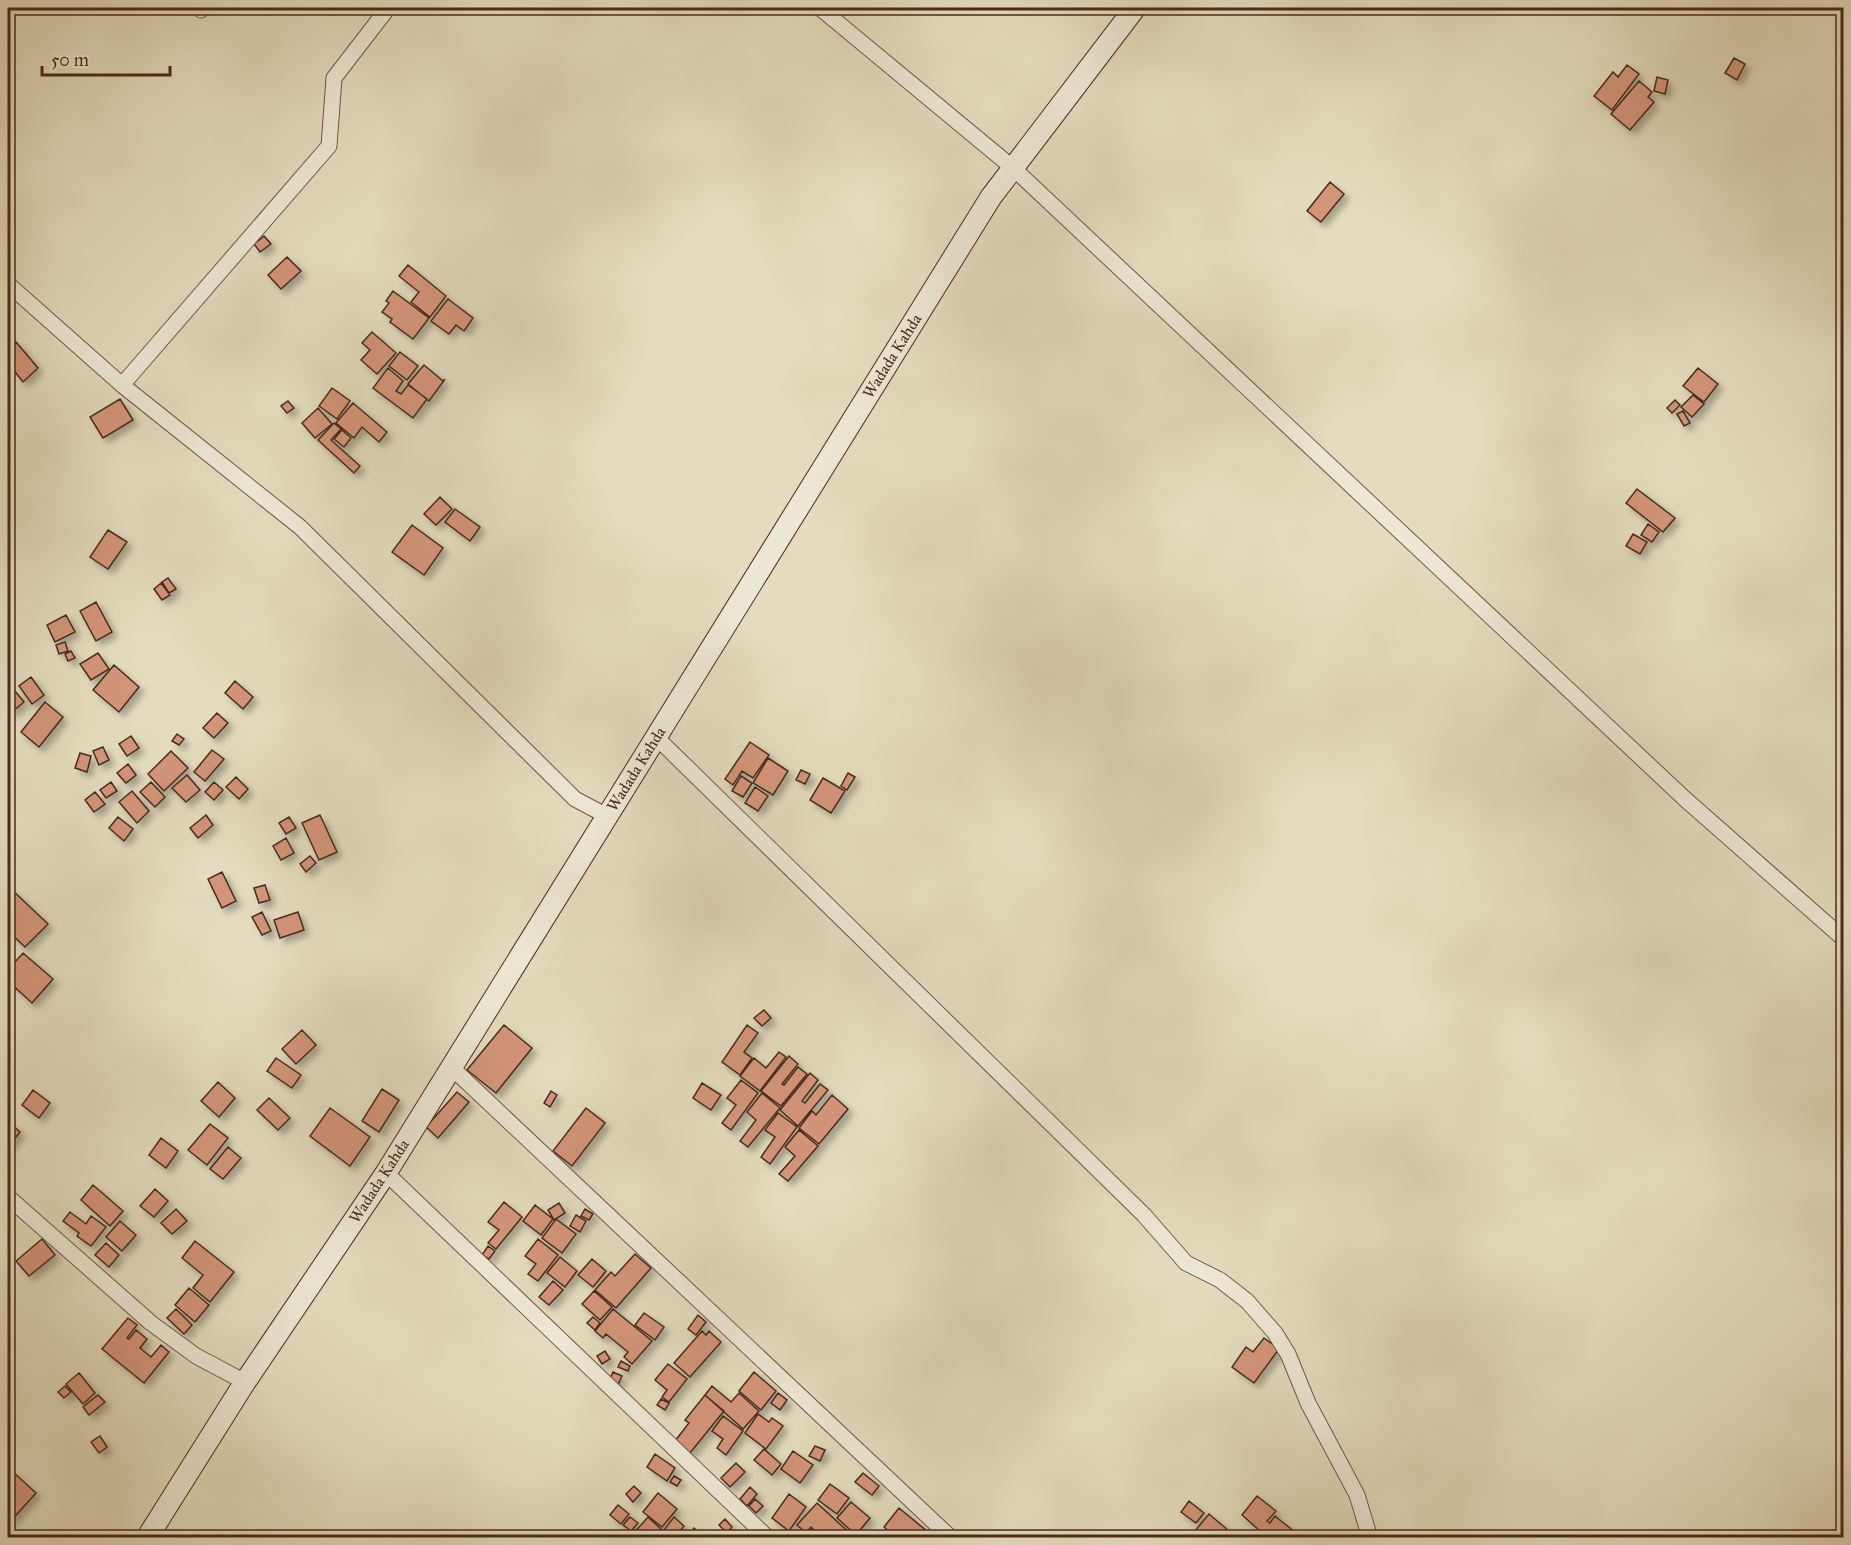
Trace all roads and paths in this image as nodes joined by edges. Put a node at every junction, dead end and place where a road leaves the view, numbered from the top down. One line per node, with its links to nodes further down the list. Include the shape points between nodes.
1 (388, 8): 6 (street, via 334,78 329,146)
2 (820, 8): 4 (street)
3 (1135, 8): 4 (main road, Wadada Kahda)
4 (1013, 168): 7 (main road, Wadada Kahda, via 991,197); 9 (street, via 1685,799)
5 (8, 284): 6 (street)
6 (122, 385): 8 (street, via 300,527 575,799)
7 (656, 737): 8 (main road, Wadada Kahda); 17 (street, via 1144,1215 1186,1263 1220,1280 1247,1301 1288,1354 1308,1402 1357,1495)
8 (607, 816): 10 (main road, Wadada Kahda)
9 (1844, 939)
10 (451, 1067): 11 (main road, Wadada Kahda); 16 (street)
11 (386, 1173): 13 (main road, Wadada Kahda); 15 (street)
12 (8, 1197): 13 (street, via 151,1323 196,1356)
13 (245, 1382): 14 (main road, Wadada Kahda)
14 (147, 1538)
15 (768, 1538)
16 (951, 1538)
17 (1371, 1538)

